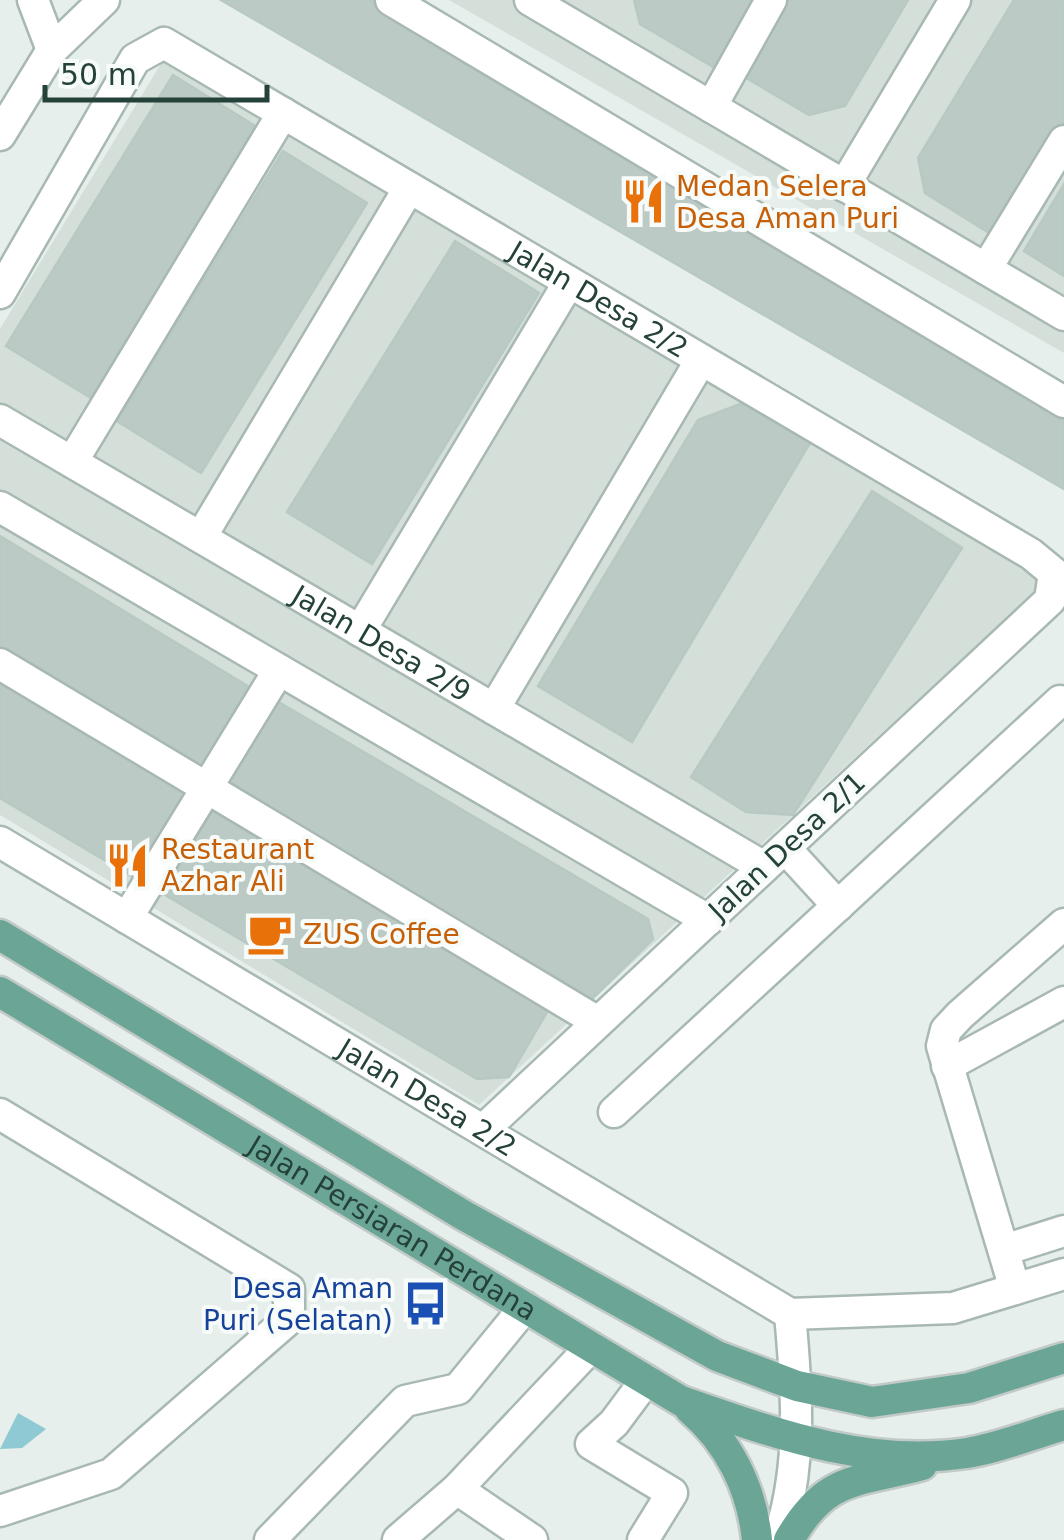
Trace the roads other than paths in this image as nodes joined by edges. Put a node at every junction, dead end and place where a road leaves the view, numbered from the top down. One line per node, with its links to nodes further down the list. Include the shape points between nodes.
1 (33, 0): 8 (street)
2 (104, 0): 8 (street)
3 (391, 0): 20 (street)
4 (530, 0): 7 (street)
5 (771, 0): 9 (street)
6 (955, 0): 13 (street)
7 (562, 8): 9 (street)
8 (52, 50): 11 (street)
9 (711, 107): 13 (street)
10 (283, 114): 14 (street, Jalan Desa 2/2); 17 (street, Jalan Desa 2/2, via 164,43 135,59); 22 (street)
11 (0, 134)
12 (1064, 140): 15 (street)
13 (844, 186): 15 (street)
14 (409, 188): 16 (street, Jalan Desa 2/2); 24 (street)
15 (986, 269): 18 (street)
16 (569, 282): 19 (street, Jalan Desa 2/2); 26 (street)
17 (0, 293)
18 (1064, 315)
19 (701, 360): 25 (street, Jalan Desa 2/2); 30 (street)
20 (1064, 402)
21 (0, 420): 22 (street, Jalan Desa 2/9)
22 (72, 462): 24 (street, Jalan Desa 2/9)
23 (0, 506): 28 (street)
24 (201, 537): 26 (street, Jalan Desa 2/9)
25 (1031, 554): 33 (street, Jalan Desa 2/1, via 1054,573 1050,600)
26 (360, 630): 30 (street, Jalan Desa 2/9)
27 (0, 664): 31 (street)
28 (279, 670): 31 (street); 36 (street)
29 (1060, 700): 34 (street)
30 (494, 708): 33 (street, Jalan Desa 2/9)
31 (208, 787): 35 (street); 41 (street)
32 (0, 842): 35 (street, Jalan Desa 2/2)
33 (775, 857): 34 (street, Jalan Desa 2/9); 36 (street, Jalan Desa 2/1)
34 (838, 906): 43 (street)
35 (127, 918): 45 (street, Jalan Desa 2/2)
36 (708, 920): 41 (street, Jalan Desa 2/1)
37 (1064, 924): 42 (street, via 946,1030)
38 (0, 935): 55 (main road, Jalan Persiaran Perdana, via 463,1215 717,1356)
39 (0, 992): 50 (main road, Jalan Persiaran Perdana)
40 (1064, 1002): 42 (street)
41 (598, 1022): 45 (street, Jalan Desa 2/1)
42 (947, 1066): 47 (street)
43 (614, 1112)
44 (0, 1114): 61 (street, via 289,1288 289,1320 111,1474)
45 (483, 1130): 51 (street, Jalan Desa 2/2)
46 (1051, 1235): 47 (street); 48 (street)
47 (1004, 1250): 49 (street)
48 (1057, 1276): 49 (street)
49 (1014, 1289): 51 (street, via 953,1308)
50 (525, 1308): 52 (main road, Jalan Persiaran Perdana); 62 (street, via 458,1389 405,1402)
51 (790, 1314): 55 (street)
52 (591, 1347): 54 (main road, Jalan Persiaran Perdana); 60 (street)
53 (1064, 1358): 55 (main road, Jalan Persiaran Perdana, via 969,1388 872,1402)
54 (646, 1380): 56 (main road, Jalan Persiaran Perdana); 65 (street, via 591,1444 672,1493)
55 (797, 1386): 58 (street)
56 (680, 1401): 58 (main road, Jalan Persiaran Perdana); 66 (main road, via 729,1450)
57 (1064, 1424): 59 (main road)
58 (797, 1442): 59 (main road, Jalan Persiaran Perdana, via 891,1456); 67 (street)
59 (968, 1453): 68 (main road, via 834,1486 806,1510)
60 (457, 1490): 63 (street); 64 (street)
61 (0, 1511)
62 (270, 1540)
63 (398, 1540)
64 (532, 1540)
65 (643, 1540)
66 (756, 1540)
67 (778, 1540)
68 (790, 1540)

